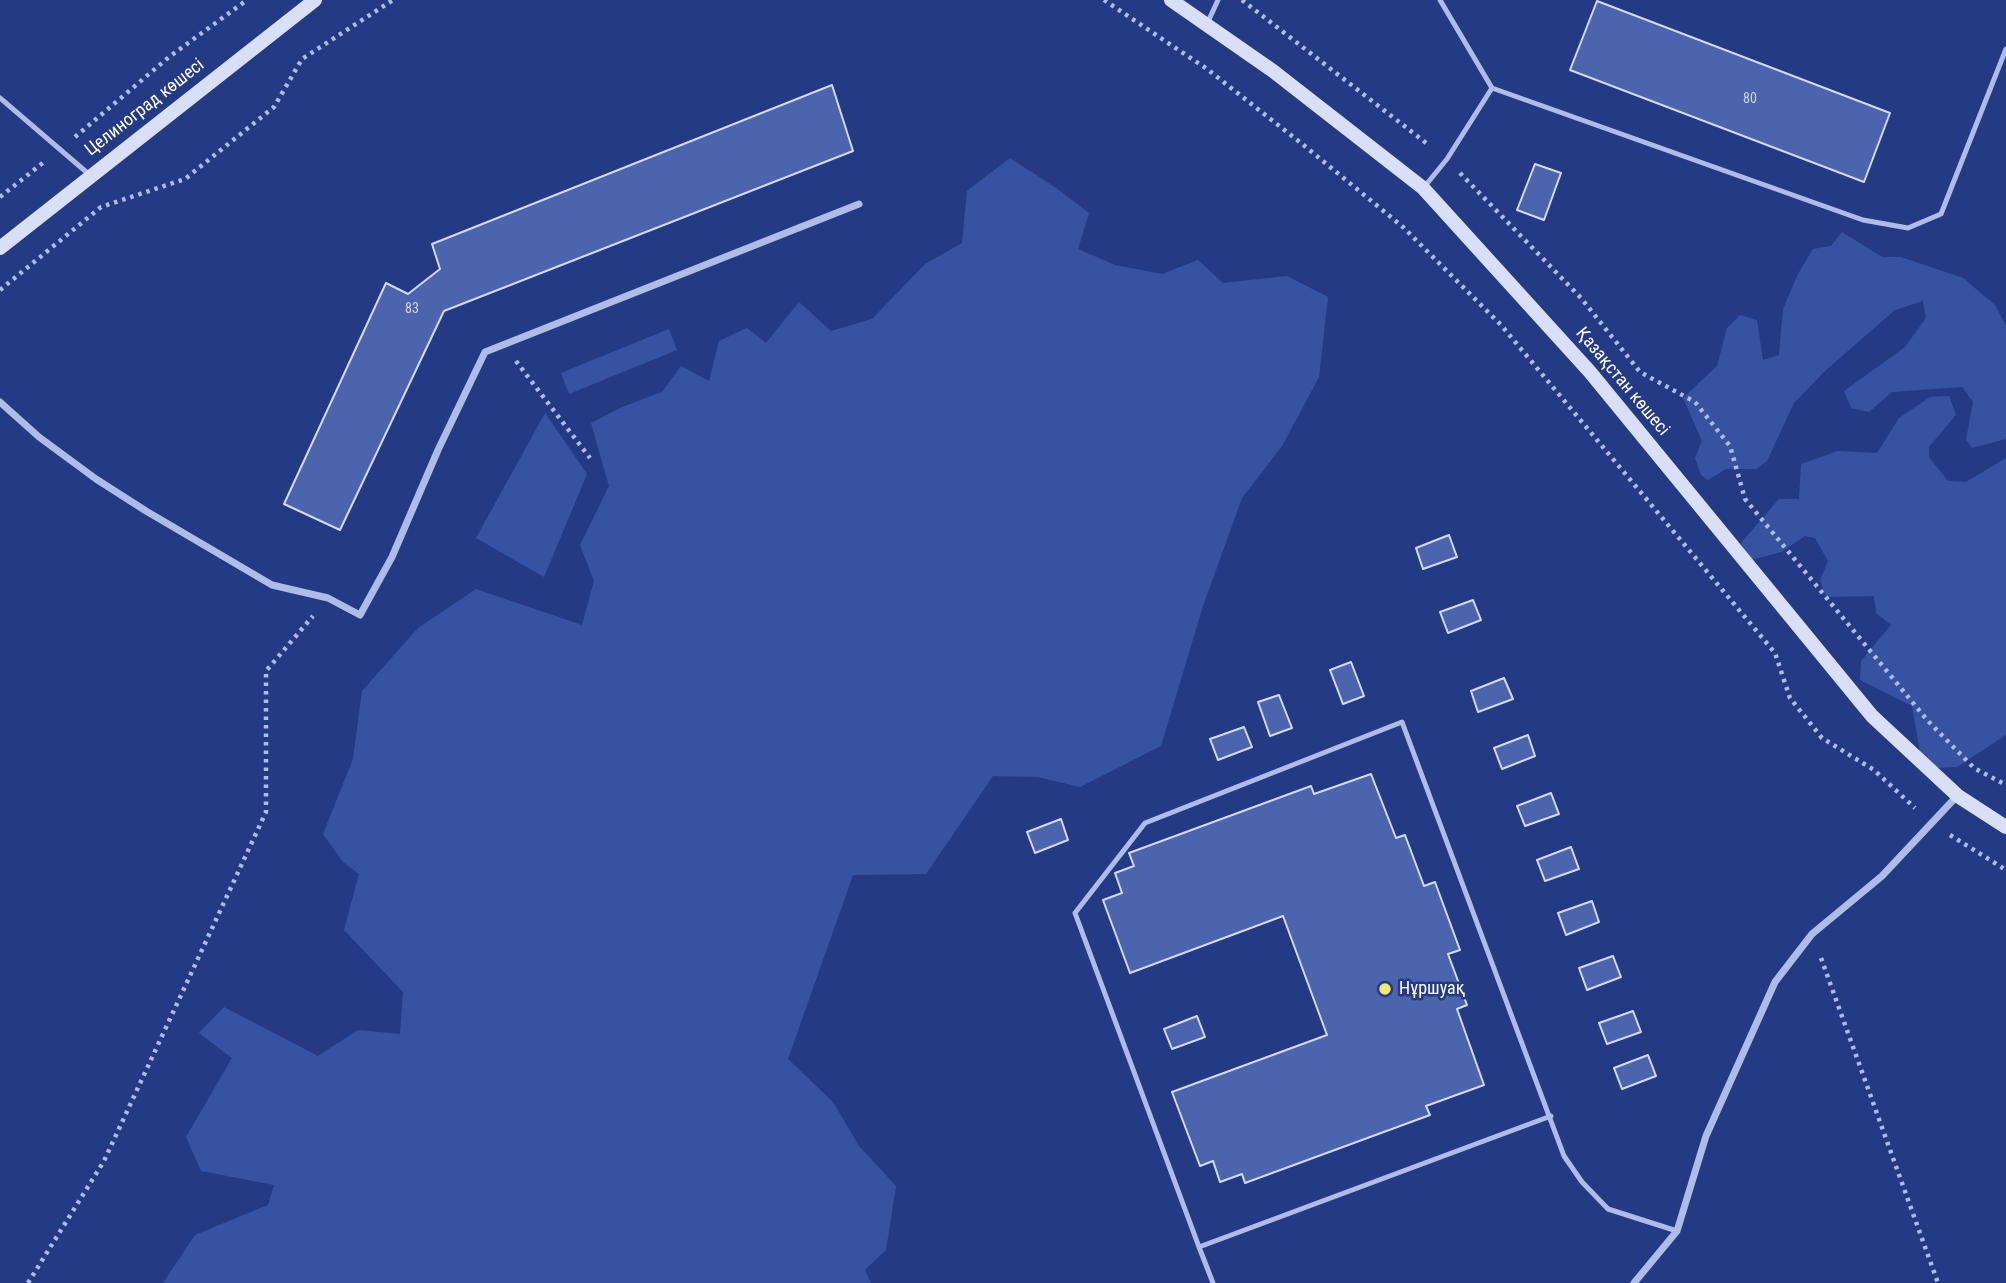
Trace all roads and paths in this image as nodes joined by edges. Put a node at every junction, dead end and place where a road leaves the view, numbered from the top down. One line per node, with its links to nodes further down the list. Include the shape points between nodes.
1 (247, 0): 13 (path, via 169,57)
2 (315, 0): 15 (street, Целиноград көшесі)
3 (393, 0): 21 (path, via 302,59 274,107 185,179 101,207)
4 (1104, 0): 29 (path, via 1207,69 1403,227 1510,336 1775,653 1790,698 1822,738 1874,770)
5 (1171, 0): 9 (street, Қазақстан көшесі)
6 (1218, 0): 9 (lane)
7 (1242, 0): 14 (path)
8 (1440, 0): 11 (lane)
9 (1207, 24): 16 (street, Қазақстан көшесі)
10 (2006, 49): 11 (lane, via 1941,214 1908,228 1863,220)
11 (1492, 88): 14 (lane)
12 (0, 98): 13 (lane)
13 (59, 150): 15 (lane); 17 (path)
14 (1447, 159): 16 (lane); 27 (path, via 1581,298 1640,372 1695,402 1730,446 1745,499 1928,721 1974,768)
15 (91, 176): 19 (street, Целиноград көшесі)
16 (1423, 188): 28 (street, Қазақстан көшесі, via 1590,372 1872,716)
17 (0, 198)
18 (859, 204): 23 (street)
19 (0, 248)
20 (0, 275): 21 (path)
21 (6, 284): 22 (path)
22 (0, 290)
23 (503, 345): 25 (path); 26 (street, via 485,352 392,557 360,615)
24 (0, 402): 26 (street, via 39,437 146,511 272,585)
25 (590, 458)
26 (328, 598): 36 (path, via 267,671 266,812 104,1161)
27 (2006, 785)
28 (1958, 796): 29 (street); 30 (street, Қазақстан көшесі)
29 (1932, 823): 31 (path); 32 (street, via 1882,876)
30 (2006, 827)
31 (2006, 870)
32 (1812, 934): 34 (street, via 1775,982 1706,1136); 39 (path)
33 (1551, 1116): 34 (lane, via 1564,1156 1608,1209); 35 (lane); 35 (lane, via 1402,722 1145,823 1075,913)
34 (1677, 1231): 38 (street)
35 (1199, 1247): 37 (lane)
36 (28, 1283)
37 (1213, 1283)
38 (1634, 1283)
39 (1938, 1283)

